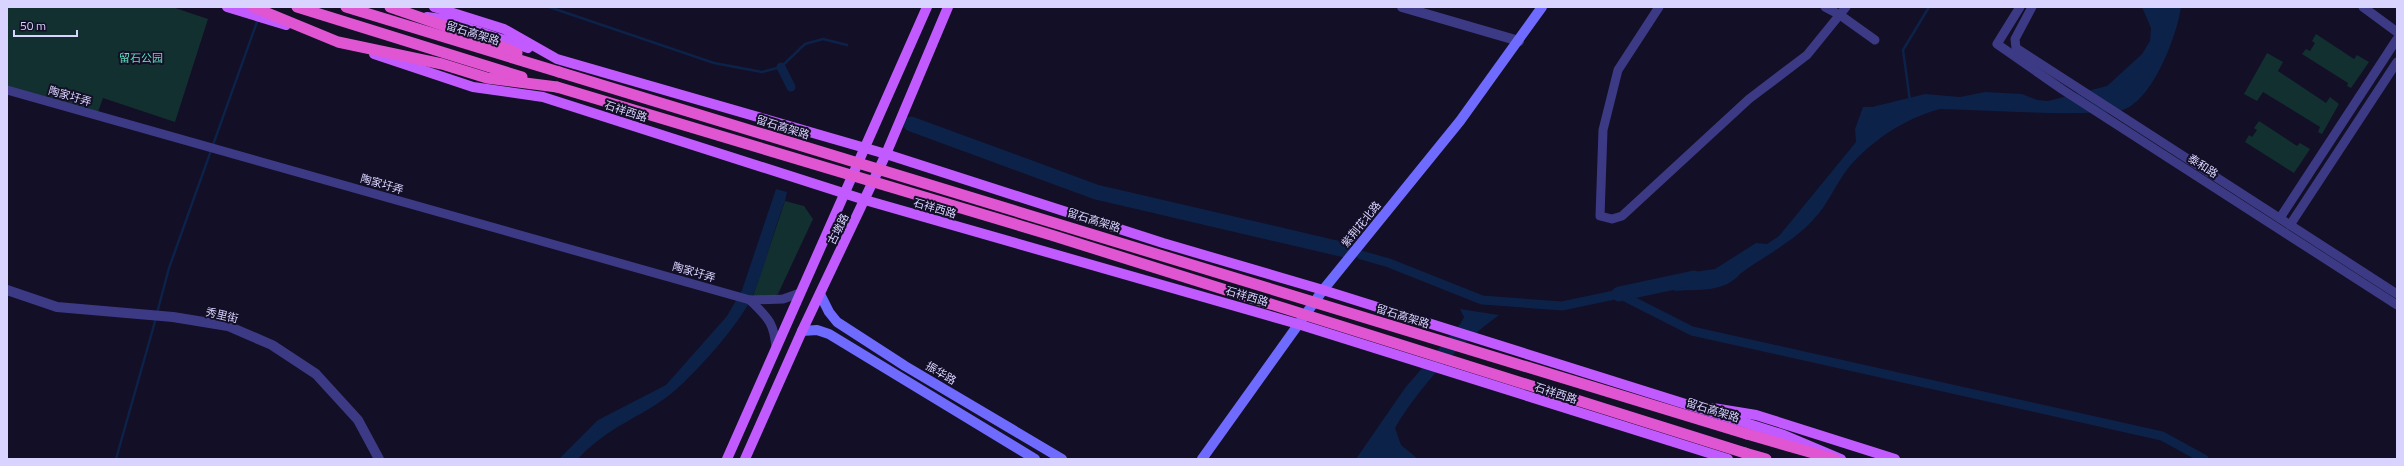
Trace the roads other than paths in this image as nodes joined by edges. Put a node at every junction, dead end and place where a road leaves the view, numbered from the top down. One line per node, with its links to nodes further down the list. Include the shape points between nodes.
1 (227, 7): 17 (main road)
2 (253, 7): 17 (highway)
3 (297, 7): 29 (highway)
4 (346, 7): 28 (highway, 留石高架路)
5 (390, 7): 18 (highway)
6 (434, 7): 26 (main road, via 504,29)
7 (927, 7): 31 (main road, 古墩路)
8 (948, 7): 32 (main road, 古墩路)
9 (1402, 7): 23 (street)
10 (1542, 7): 23 (main road, 紫荆花北路)
11 (1659, 7): 19 (street, via 1618,70 1603,130 1600,216 1622,216 1749,99 1807,55)
12 (1825, 7): 19 (street)
13 (1846, 7): 19 (street)
14 (2020, 7): 25 (street)
15 (2031, 7): 25 (street); 35 (street, 泰和路, via 2015,39 2016,48)
16 (2363, 7): 20 (street)
17 (265, 15): 24 (highway)
18 (414, 15): 26 (main road, via 442,18); 28 (highway, via 488,41)
19 (1840, 15): 22 (street)
20 (2397, 32)
21 (2397, 39): 35 (street)
22 (1875, 40)
23 (1519, 41): 38 (main road, 紫荆花北路, via 1456,126)
24 (338, 42): 29 (highway, via 442,64 486,78); 33 (main road, 石祥西路, via 472,87 544,97)
25 (2000, 46): 43 (street, 泰和路, via 2112,122)
26 (558, 59): 31 (main road)
27 (2397, 62): 36 (street)
28 (559, 72): 58 (highway, 留石高架路, bridge)
29 (557, 87): 57 (highway, bridge, via 1051,235)
30 (7, 90): 42 (street, 陶家圩弄)
31 (864, 148): 32 (main road); 33 (main road, 古墩路)
32 (886, 154): 34 (main road, 古墩路); 38 (main road, via 1163,243)
33 (845, 193): 34 (main road, 石祥西路); 39 (main road, 古墩路)
34 (865, 200): 40 (main road, 古墩路); 44 (main road, 石祥西路)
35 (2280, 218): 36 (street, 泰和路)
36 (2290, 225): 41 (street, 泰和路)
37 (7, 290): 49 (street, 秀里街, via 57,307 131,313 228,326 272,344 316,374 358,420)
38 (1323, 290): 44 (main road, 紫荆花北路); 47 (main road)
39 (800, 293): 42 (street, 陶家圩弄, via 784,299); 46 (main road, 古墩路)
40 (820, 294): 45 (main road, 古墩路); 53 (main road, 振华路, via 836,322)
41 (2397, 294)
42 (750, 300): 46 (street, via 773,324)
43 (2397, 305)
44 (1298, 324): 48 (main road, 石祥西路); 54 (main road, 紫荆花北路)
45 (802, 331): 51 (main road, 古墩路); 52 (main road, via 817,330 829,334)
46 (776, 348): 50 (main road, 古墩路)
47 (1700, 408): 59 (main road, via 1784,435); 60 (main road, via 1730,409 1756,415)
48 (1637, 432): 55 (main road, 石祥西路); 56 (main road, 石祥西路)
49 (379, 459)
50 (727, 459)
51 (745, 459)
52 (1034, 459)
53 (1062, 459)
54 (1202, 459)
55 (1708, 459)
56 (1728, 459)
57 (1766, 459)
58 (1834, 459)
59 (1841, 459)
60 (1895, 459)

